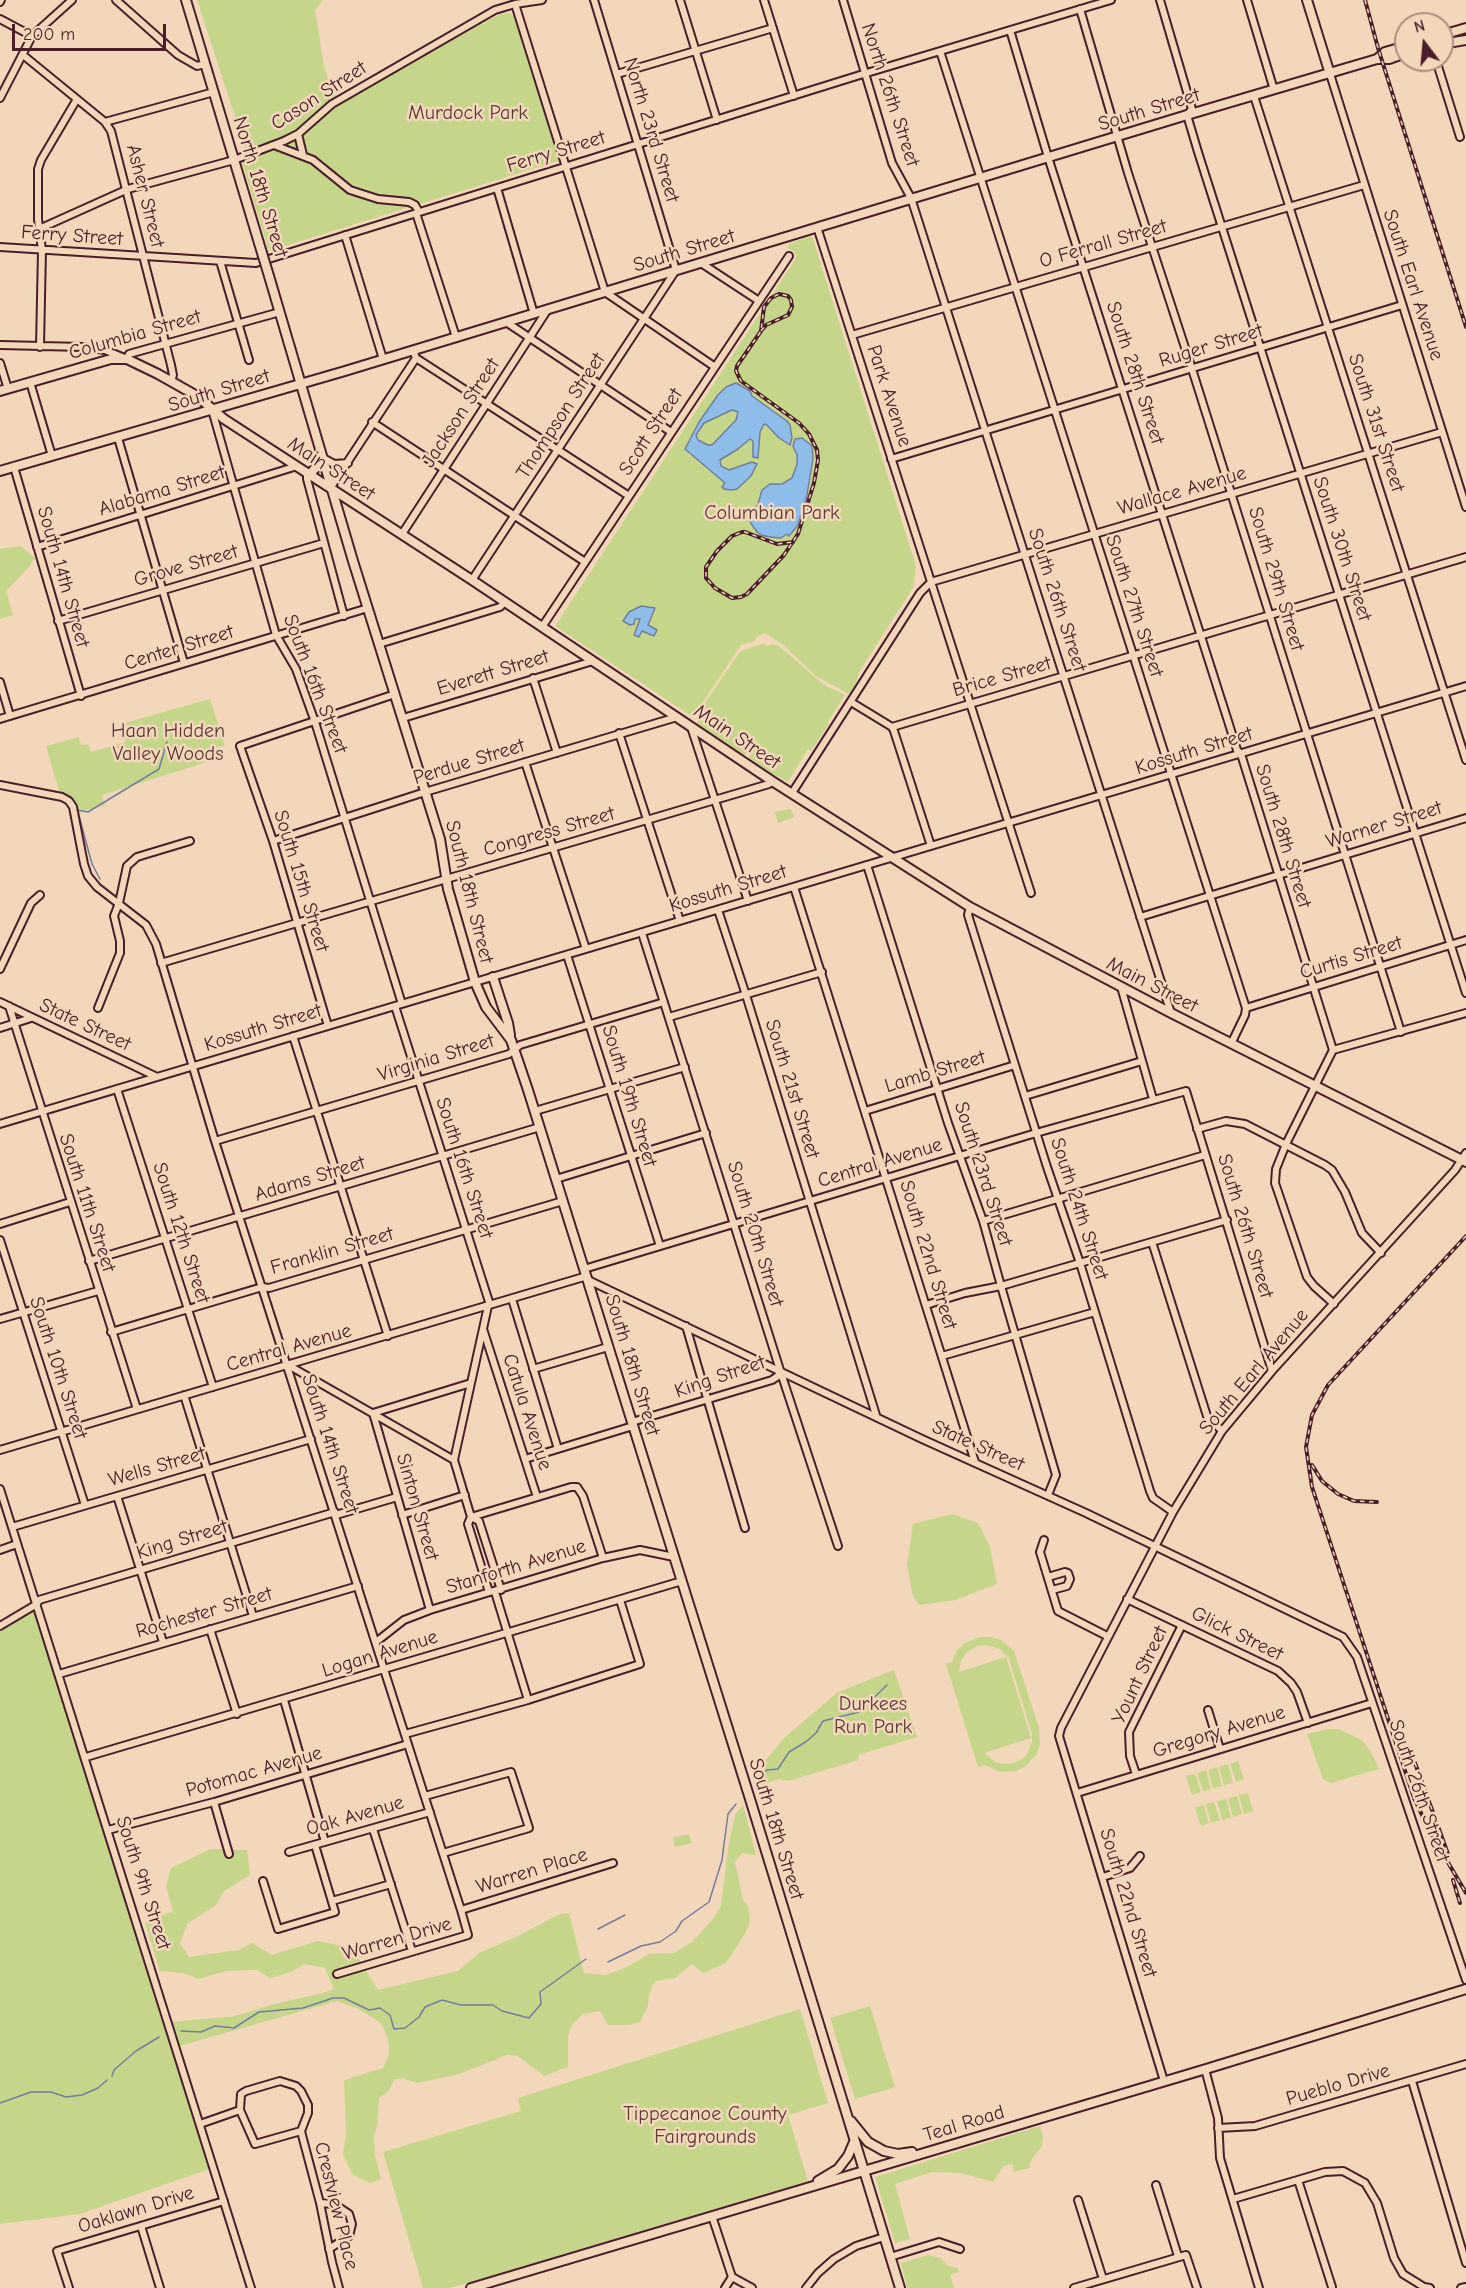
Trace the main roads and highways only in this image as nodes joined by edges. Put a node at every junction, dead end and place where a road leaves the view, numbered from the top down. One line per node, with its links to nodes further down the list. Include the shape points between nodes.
1 (186, 0): 8 (main road, North 18th Street, bridge)
2 (1307, 0): 6 (main road)
3 (1394, 49): 5 (main road, South Street)
4 (1394, 57): 5 (main road, South Street)
5 (1377, 59): 6 (main road, South Street)
6 (1330, 74): 8 (main road, South Street, via 456,336 415,354)
7 (127, 359): 9 (main road, Columbia Street, via 102,361); 10 (main road, Main Street, via 197,396)
8 (302, 384): 10 (main road, South Street); 11 (main road, South 18th Street)
9 (4, 390)
10 (212, 410): 12 (main road, South Street); 13 (main road, Main Street)
11 (323, 456): 13 (main road); 14 (main road, South 18th Street)
12 (0, 471)
13 (308, 473): 14 (main road, Main Street)
14 (331, 487): 15 (main road, Main Street); 16 (main road, South 18th Street)
15 (354, 503): 16 (main road, via 343,508); 19 (main road, Main Street, via 772,781 970,907 1231,1044)
16 (340, 516): 18 (main road, South 18th Street, via 440,839 475,982 486,1006)
17 (493, 977): 18 (main road)
18 (511, 1040): 21 (main road, South 18th Street)
19 (1465, 1158)
20 (1466, 1989): 23 (main road, Teal Road)
21 (842, 2101): 22 (main road, South 18th Street); 23 (main road, via 862,2137 886,2152 898,2154)
22 (854, 2142): 24 (main road, South 18th Street); 25 (main road, via 838,2169)
23 (944, 2147): 24 (main road, Teal Road)
24 (864, 2171): 25 (main road, Teal Road); 27 (main road, South 18th Street)
25 (791, 2193): 26 (main road, Teal Road)
26 (471, 2288)
27 (900, 2288)

